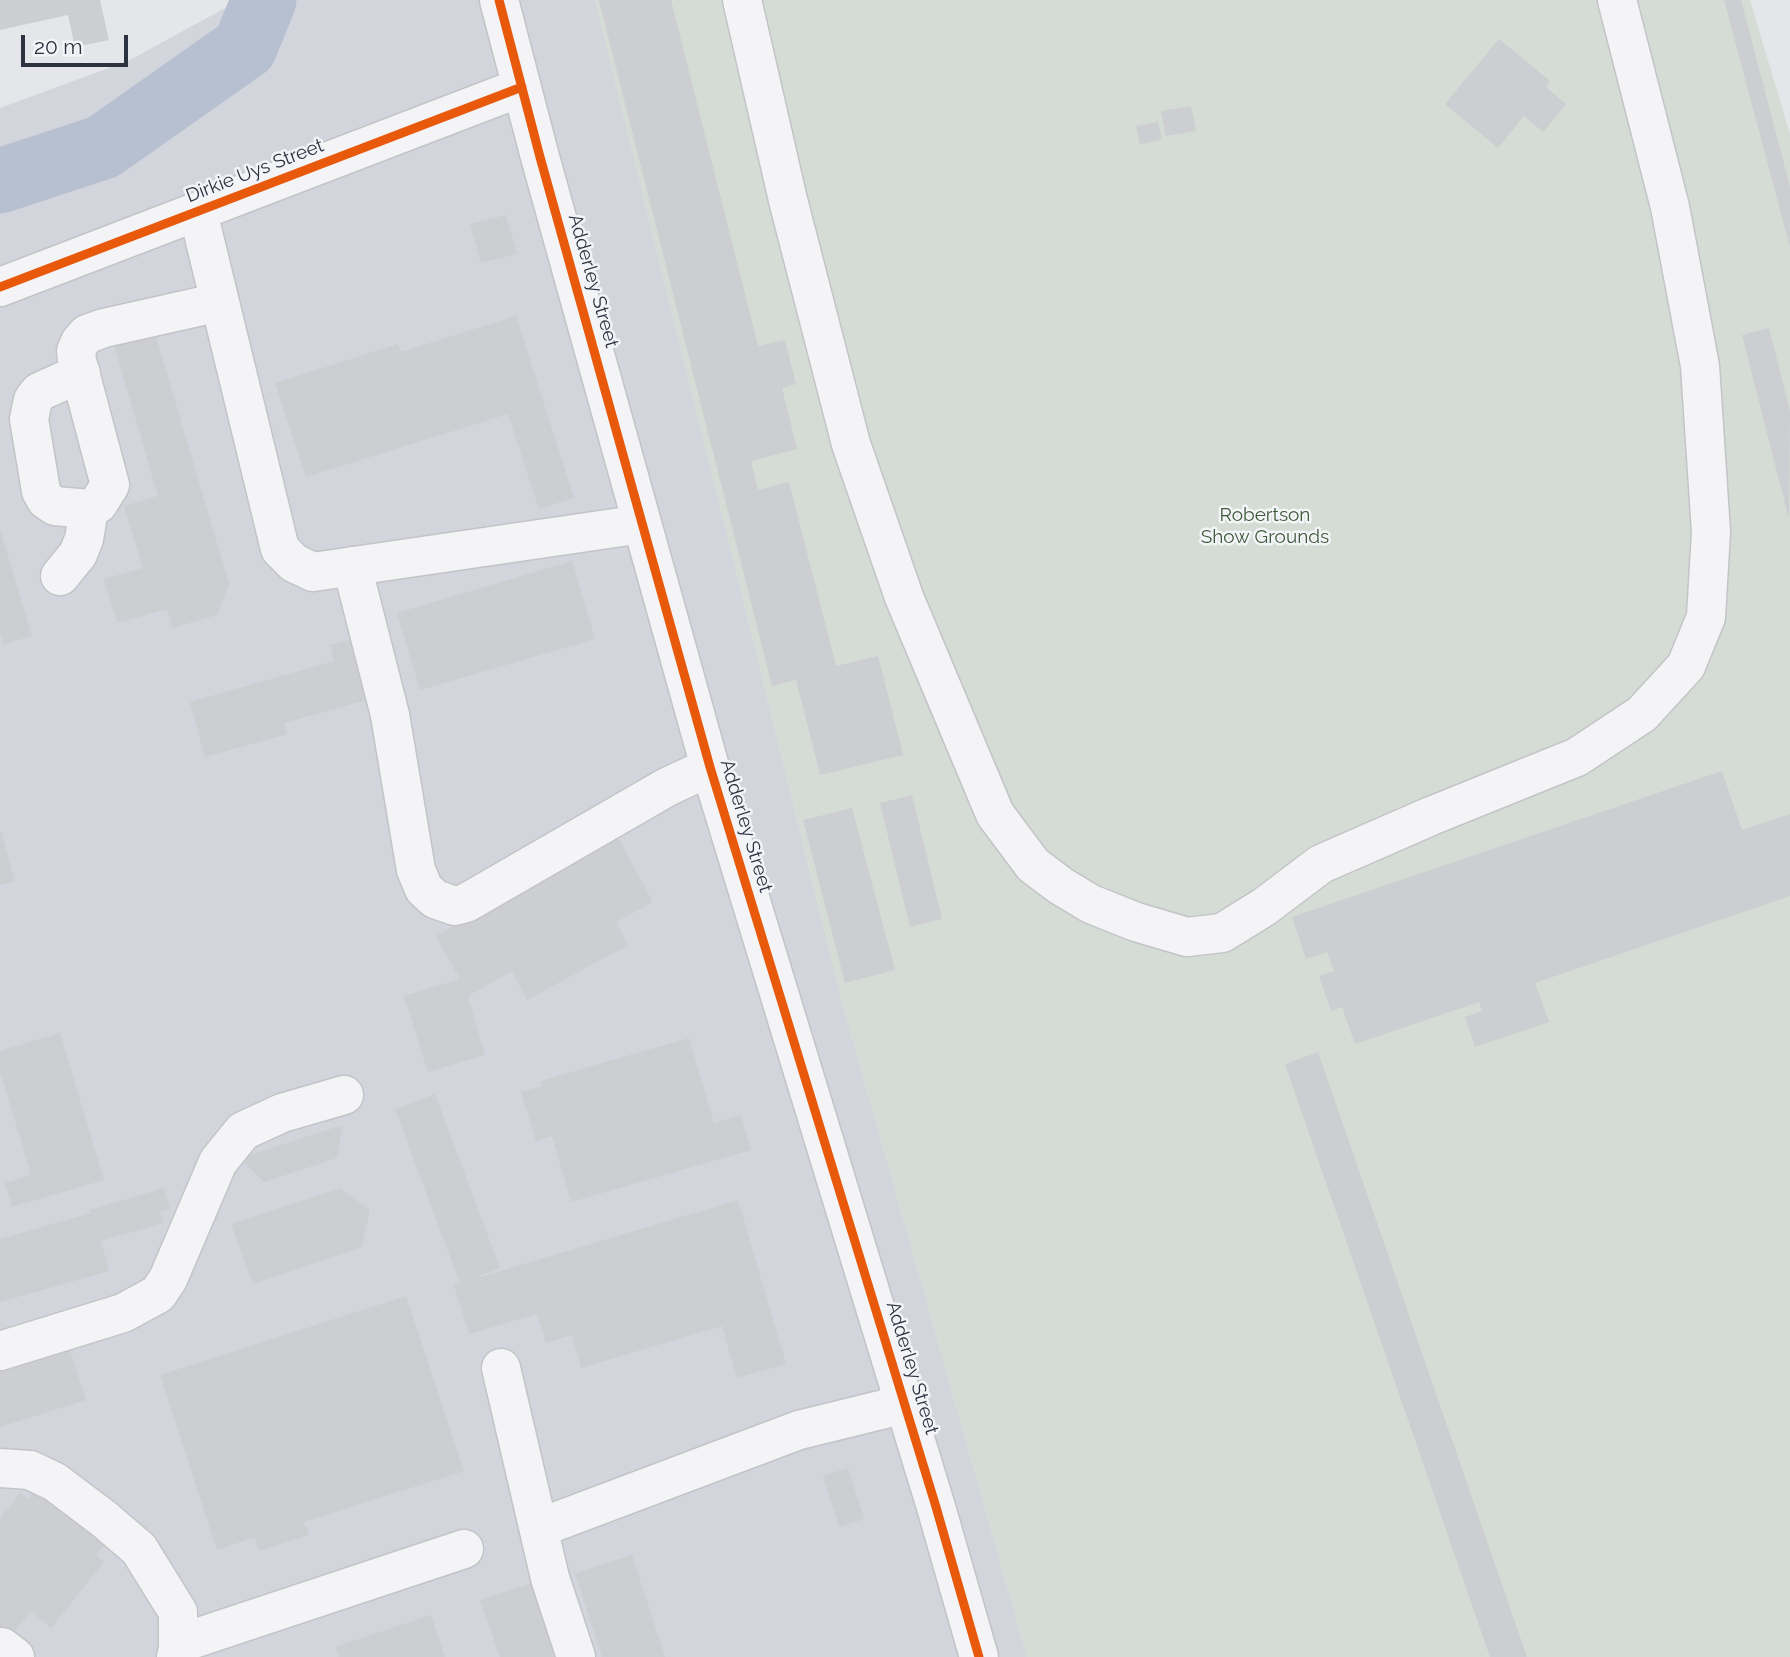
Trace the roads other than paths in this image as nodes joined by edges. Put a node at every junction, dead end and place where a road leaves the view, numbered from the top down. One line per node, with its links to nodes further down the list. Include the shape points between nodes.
1 (499, 0): 4 (street, Adderley Street)
2 (742, 0): 3 (street, via 851,444 904,597 995,814 1033,865 1061,886 1091,904 1187,937 1222,933 1321,864 1577,757 1642,714 1686,666 1706,617 1712,532 1700,366 1670,208)
3 (1617, 0)
4 (522, 87): 5 (street, Dirkie Uys Street); 10 (street, Adderley Street)
5 (198, 212): 6 (street, Dirkie Uys Street); 7 (street)
6 (0, 288)
7 (220, 302): 8 (street, via 87,334 76,351); 11 (street, via 280,549 313,572)
8 (81, 373): 9 (street, via 110,485 99,504); 9 (street, via 39,393 29,419 46,500 55,506)
9 (89, 509): 12 (street, via 78,554)
10 (642, 524): 11 (street); 13 (street, Adderley Street)
11 (352, 566): 13 (street, via 390,715 416,870 435,898 455,906 466,903)
12 (60, 576)
13 (710, 767): 17 (street, Adderley Street)
14 (344, 1094): 15 (street, via 243,1131 218,1161 158,1294 123,1313)
15 (0, 1351)
16 (501, 1368): 19 (street)
17 (905, 1404): 19 (street, via 799,1430); 24 (street, Adderley Street)
18 (0, 1468): 22 (street, via 30,1470 55,1482 139,1549 178,1612)
19 (539, 1528): 23 (street)
20 (464, 1549): 21 (street)
21 (234, 1642): 22 (street)
22 (177, 1651)
23 (576, 1657)
24 (978, 1657)

